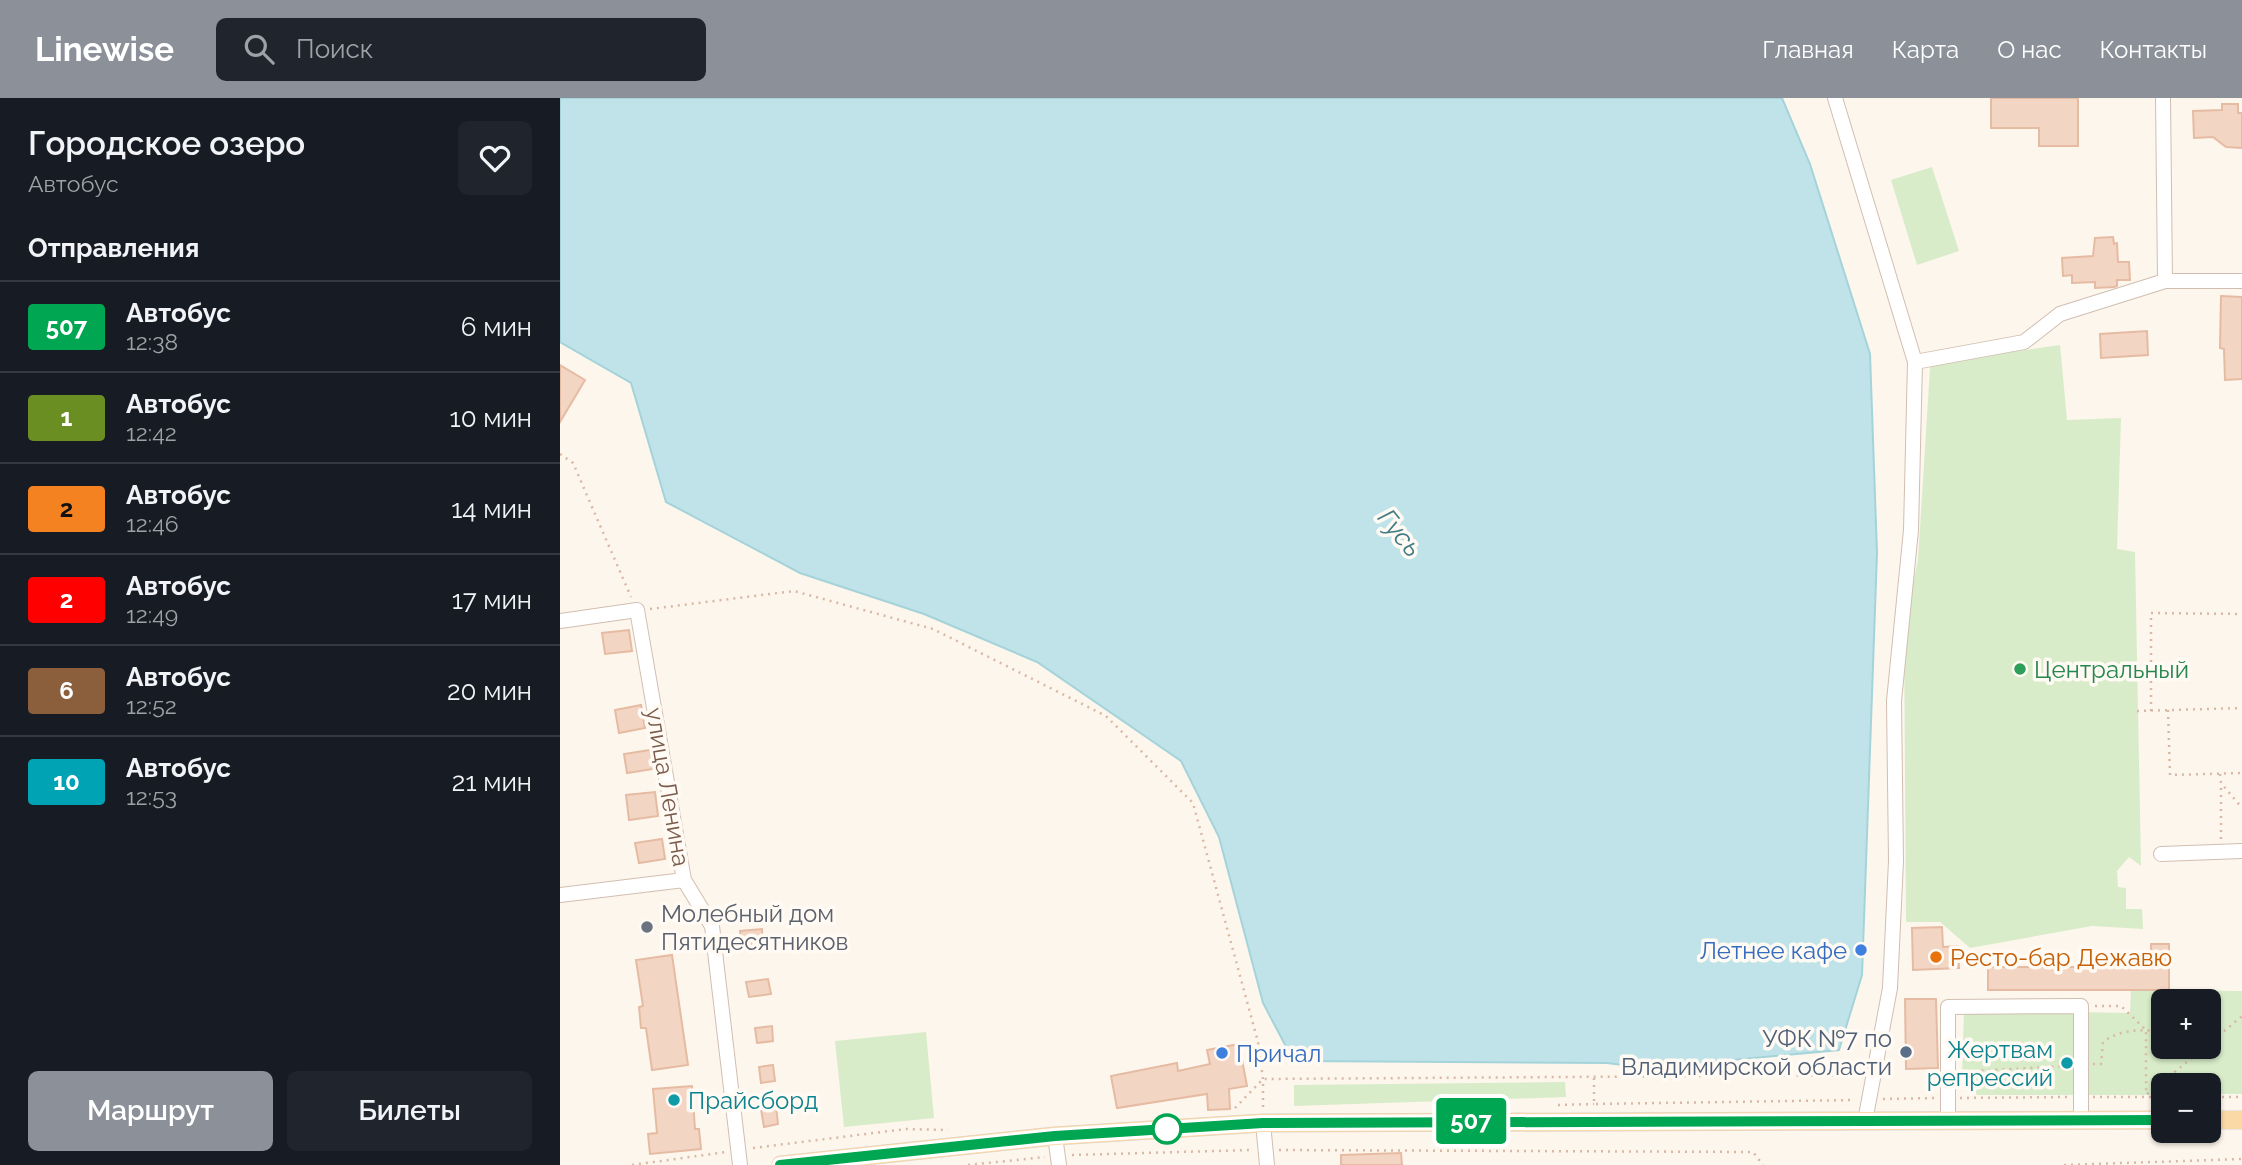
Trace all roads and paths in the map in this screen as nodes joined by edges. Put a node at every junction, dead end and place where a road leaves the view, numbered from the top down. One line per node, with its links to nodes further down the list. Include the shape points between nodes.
1 (1835, 98): 5 (street)
2 (2163, 98): 3 (street)
3 (2165, 281): 4 (street); 5 (street, via 2060,314 2024,342)
4 (2242, 281)
5 (1914, 362): 30 (street, via 1911,530 1894,701 1896,861 1890,988)
6 (560, 454): 7 (path, via 573,463)
7 (637, 610): 9 (street); 21 (street, улица Ленина); 32 (path, via 794,591 933,629 1106,716 1193,803 1258,1042)
8 (2242, 614): 12 (path, via 2151,613)
9 (560, 621)
10 (2242, 708): 11 (path)
11 (2168, 710): 12 (path); 15 (path, via 2170,775)
12 (2151, 711): 13 (path)
13 (2137, 712)
14 (2242, 773): 15 (path)
15 (2220, 774): 16 (path)
16 (2221, 783): 17 (path); 18 (path)
17 (2242, 808)
18 (2221, 851): 19 (street); 20 (street)
19 (2242, 851)
20 (2161, 854)
21 (684, 880): 22 (street); 52 (street, улица Ленина, via 712,926)
22 (560, 895)
23 (2081, 1006): 25 (path, via 2121,1006); 29 (street); 33 (street, via 1948,1007)
24 (2242, 1016): 27 (path)
25 (2146, 1030): 26 (path); 29 (path, via 2113,1034 2103,1042 2101,1064); 34 (path)
26 (2151, 1031)
27 (2221, 1035)
28 (2192, 1059): 34 (path)
29 (2086, 1065): 33 (path, via 1976,1071); 36 (street)
30 (1874, 1075): 31 (path); 40 (street)
31 (1594, 1077): 32 (path); 40 (path, via 1594,1104)
32 (1263, 1079): 47 (path)
33 (1948, 1079): 39 (street)
34 (2146, 1096): 35 (path); 36 (path)
35 (2151, 1096)
36 (2081, 1097): 39 (path); 41 (street)
37 (2221, 1097): 38 (path)
38 (2242, 1097)
39 (1948, 1098): 40 (path); 46 (street)
40 (1869, 1099): 45 (street)
41 (2081, 1120): 42 (main road); 46 (main road)
42 (2151, 1120)
43 (2221, 1120): 44 (main road)
44 (2242, 1120)
45 (1865, 1121): 46 (main road); 47 (main road)
46 (1948, 1121)
47 (1263, 1123): 48 (main road); 49 (street)
48 (1055, 1136): 51 (street); 53 (main road)
49 (1266, 1150): 51 (path); 55 (street); 56 (path, via 1754,1152)
50 (2242, 1159): 57 (path)
51 (1058, 1160): 54 (path)
52 (740, 1165)
53 (781, 1165)
54 (968, 1165)
55 (1268, 1165)
56 (1763, 1165)
57 (2064, 1165)

